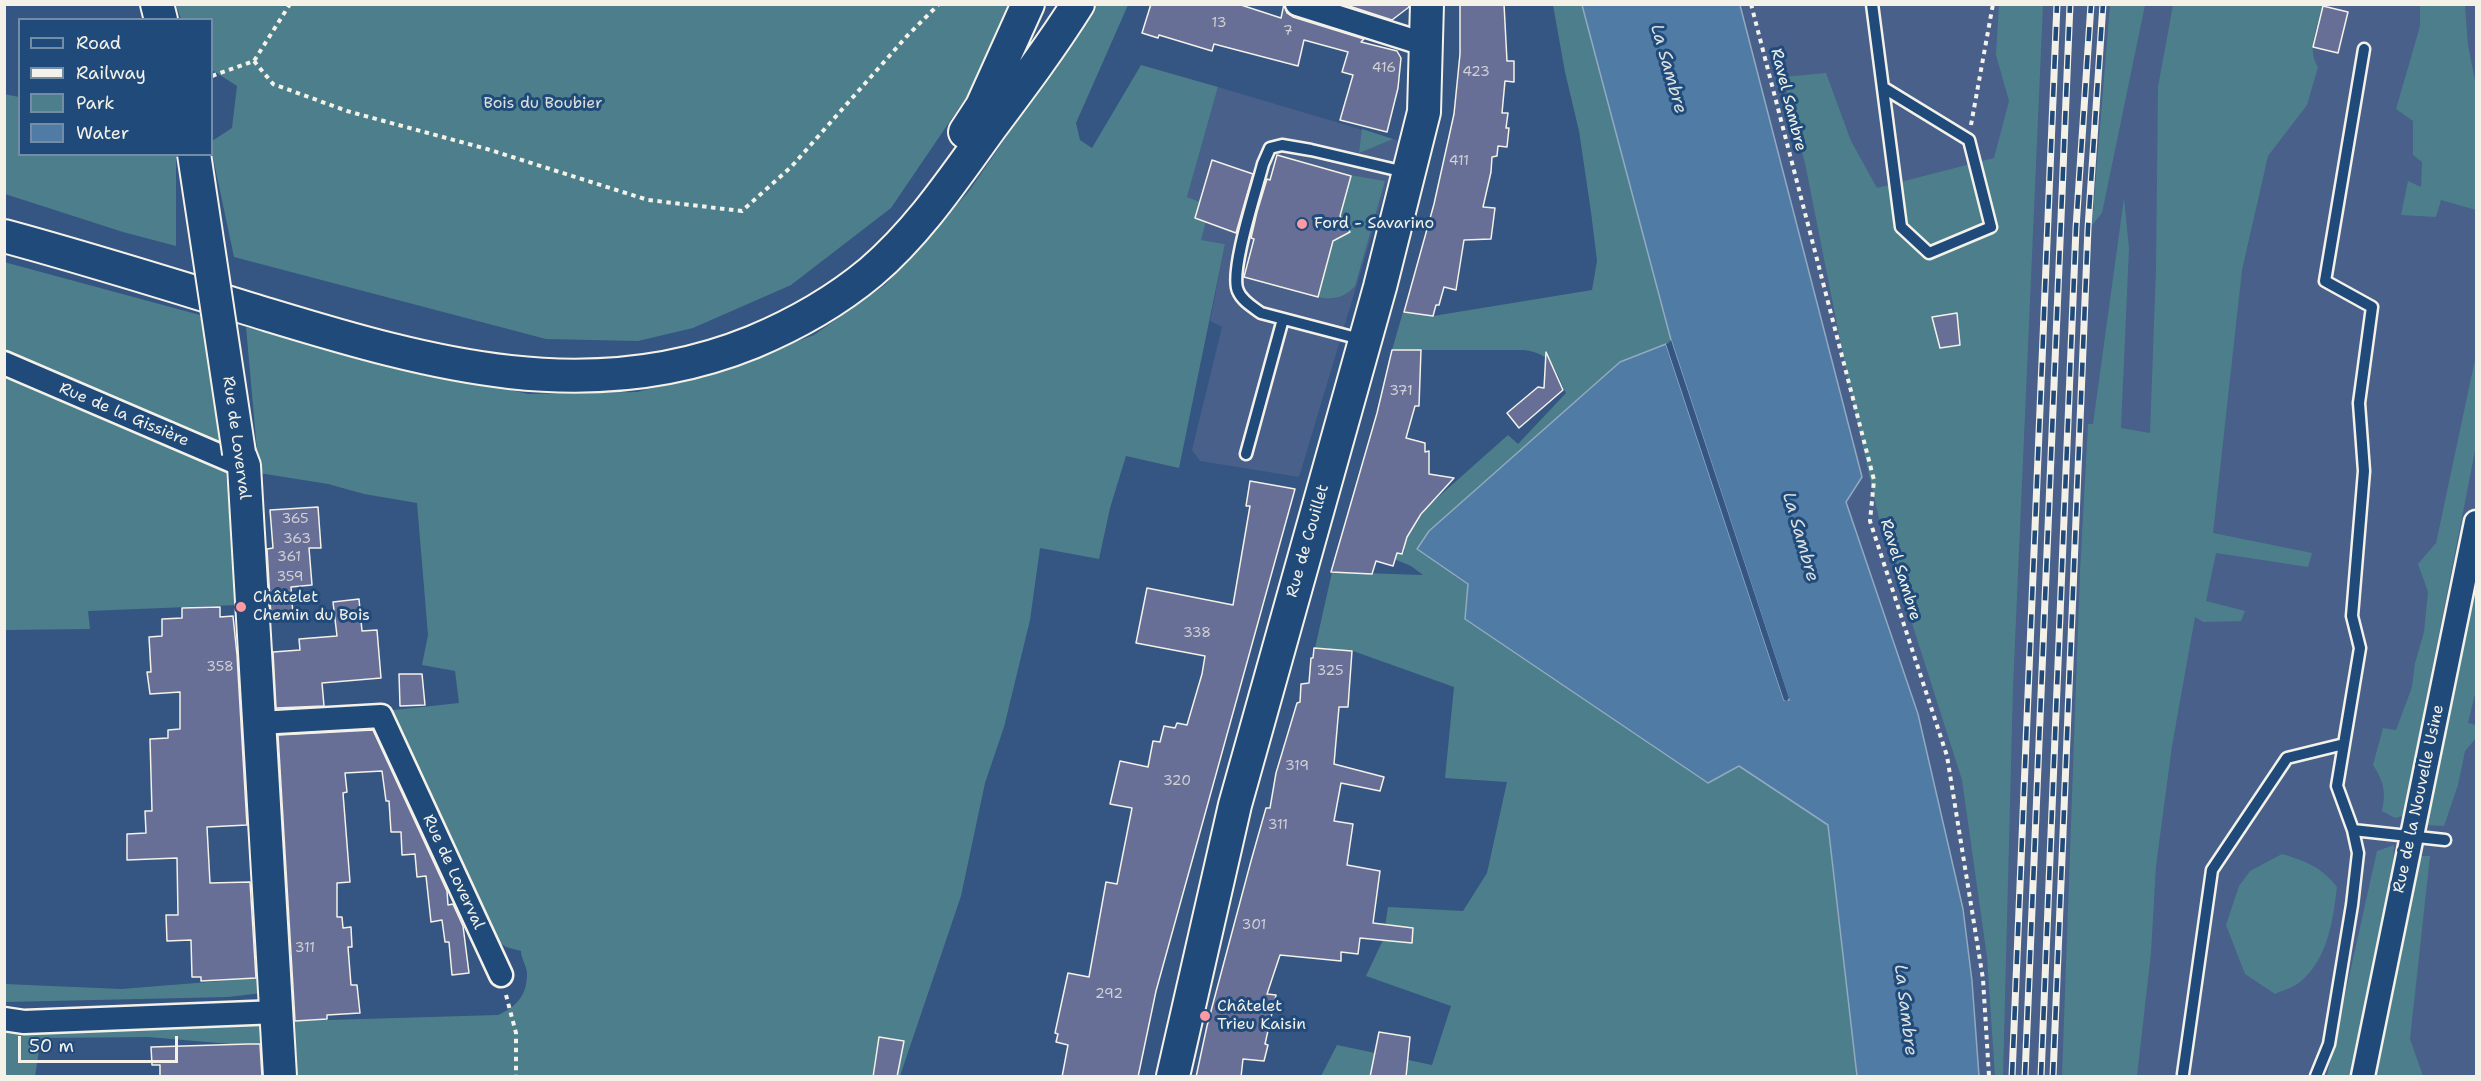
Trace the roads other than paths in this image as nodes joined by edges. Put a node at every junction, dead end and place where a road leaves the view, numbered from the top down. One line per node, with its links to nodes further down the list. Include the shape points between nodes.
1 (1028, 4): 11 (main road, via 982,106 951,153 884,238 833,281 778,313 713,339 665,351 576,360 506,356 457,348 367,327)
2 (1078, 4): 12 (main road, via 942,194 911,233 870,272 832,301 781,330 729,352 667,368 577,377 536,376 453,364 348,339)
3 (1297, 4): 6 (street)
4 (1427, 4): 6 (main road, Rue de Couillet)
5 (1872, 4): 8 (lane)
6 (1427, 45): 10 (main road, Rue de Couillet, via 1424,112)
7 (2364, 49): 20 (lane, via 2325,282 2372,307 2360,403 2364,471 2352,616 2360,648)
8 (1884, 88): 8 (lane, via 1901,227 1929,253 1991,227 1969,140)
9 (194, 156): 17 (main road, Rue de Loverval, bridge)
10 (1409, 173): 13 (lane, via 1311,150 1282,145 1270,148 1236,271 1237,291 1262,313); 14 (main road, Rue de Couillet)
11 (4, 219)
12 (4, 236)
13 (1283, 319): 14 (lane); 16 (lane)
14 (1364, 340): 29 (main road, Rue de Couillet, via 1235,805)
15 (4, 363): 17 (street, Rue de la Gissière)
16 (1246, 454)
17 (241, 460): 19 (main road, Rue de Loverval)
18 (2476, 522): 22 (street, Rue de la Nouvelle Usine)
19 (259, 723): 24 (street, Rue de Loverval, via 381,716); 25 (main road, Rue de Loverval)
20 (2344, 744): 21 (lane, via 2337,786); 27 (lane, via 2288,758 2212,870)
21 (2353, 830): 22 (lane); 30 (lane, via 2358,853 2352,905 2328,1044)
22 (2412, 836): 23 (lane); 31 (street, Rue de la Nouvelle Usine)
23 (2445, 840)
24 (501, 975)
25 (278, 1012): 26 (street); 28 (main road, Rue de Loverval)
26 (4, 1020)
27 (2183, 1074)
28 (280, 1077)
29 (1173, 1077)
30 (2316, 1077)
31 (2362, 1077)

